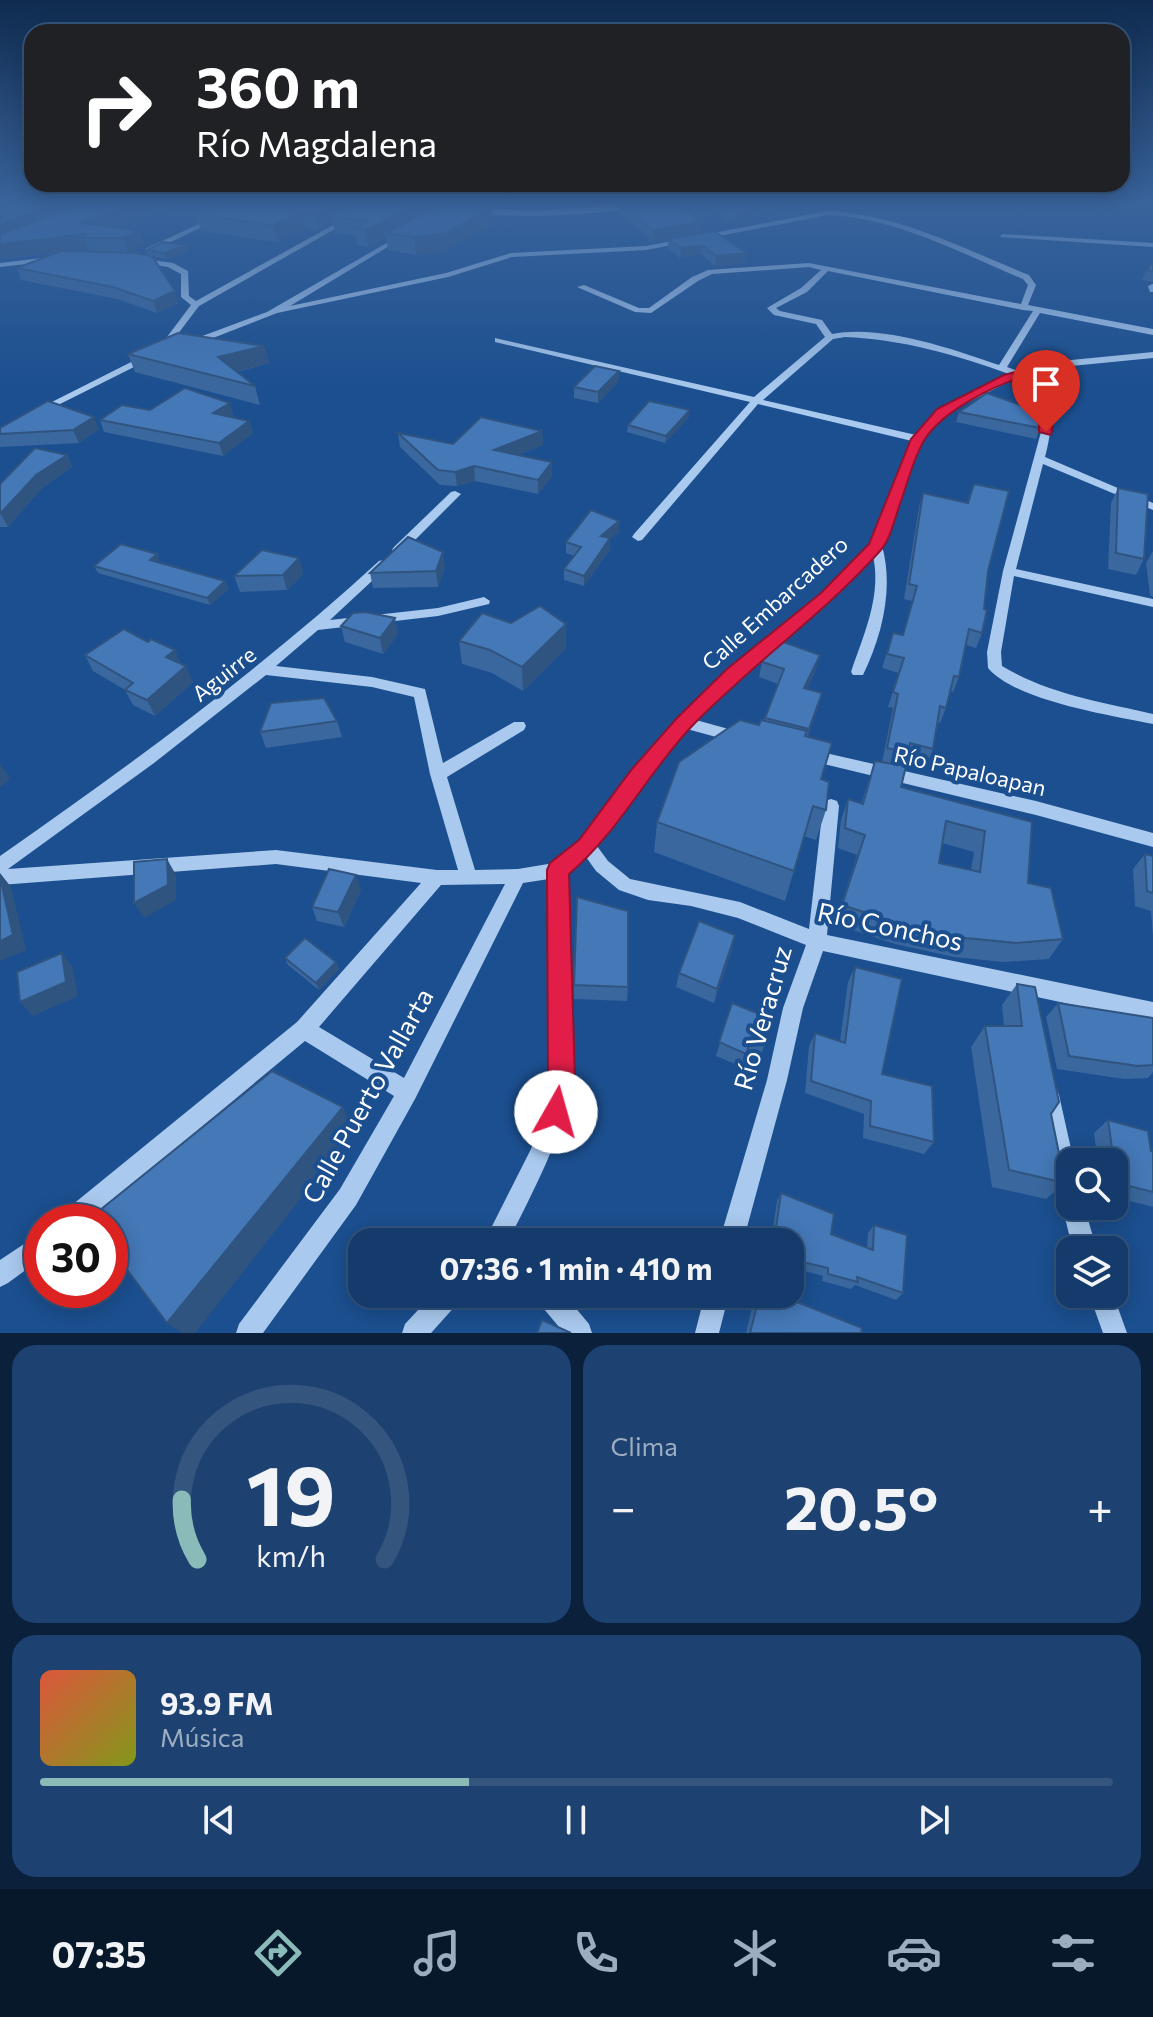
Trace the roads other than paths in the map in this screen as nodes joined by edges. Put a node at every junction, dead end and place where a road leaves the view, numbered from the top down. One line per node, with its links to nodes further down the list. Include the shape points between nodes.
1 (168, 266): 10 (street, via 185,273 185,297)
2 (261, 266): 10 (street)
3 (352, 266): 12 (street)
4 (476, 266): 12 (street)
5 (776, 266): 9 (street, via 711,272 651,311)
6 (813, 266): 8 (street)
7 (1000, 266): 11 (street, via 1032,285)
8 (828, 267): 11 (street); 15 (street, via 804,290 771,308 819,322)
9 (581, 287)
10 (196, 304): 17 (street)
11 (1023, 308): 13 (street)
12 (276, 311): 17 (street)
13 (1037, 311): 14 (street); 19 (street)
14 (1153, 332)
15 (830, 337): 19 (street, via 839,332 863,334); 21 (street)
16 (498, 340): 21 (street)
17 (160, 352): 22 (street)
18 (1153, 355): 20 (street, Calle Embarcadero)
19 (1002, 368): 20 (street)
20 (1024, 373): 23 (street, Calle Embarcadero, via 942,412); 24 (street, via 1045,405)
21 (756, 401): 23 (street); 27 (street)
22 (33, 414)
23 (918, 439): 28 (street, Calle Embarcadero)
24 (1041, 459): 26 (street); 29 (street)
25 (455, 494): 32 (street, Aguirre)
26 (1153, 507)
27 (638, 537)
28 (876, 546): 34 (street, via 883,565 882,587); 36 (street, Calle Embarcadero, via 827,597 733,674)
29 (1009, 571): 31 (street); 35 (street, via 995,668 1040,692)
30 (484, 601): 32 (street)
31 (1153, 603)
32 (319, 626): 33 (street, Aguirre)
33 (266, 670): 40 (street, via 420,693); 44 (street, Aguirre)
34 (858, 672)
35 (1153, 719)
36 (684, 723): 38 (street); 43 (street, Calle Embarcadero)
37 (519, 726): 40 (street)
38 (760, 743)
39 (790, 751): 42 (street, Río Papaloapan)
40 (438, 774): 46 (street)
41 (831, 806): 50 (street, Río Veracruz)
42 (1153, 840)
43 (587, 846): 45 (street, Calle Embarcadero); 50 (street, Río Conchos, via 625,885 740,910)
44 (0, 865)
45 (558, 870): 47 (street); 59 (street, via 562,1081 540,1155)
46 (468, 876): 47 (street); 49 (street)
47 (518, 876): 56 (street, Calle Puerto Vallarta)
48 (0, 877): 49 (street, via 276,857)
49 (437, 878): 54 (street)
50 (817, 941): 51 (street, Río Conchos); 60 (street, Río Veracruz, via 793,1008)
51 (1027, 985): 52 (street, Río Conchos); 53 (street)
52 (1153, 1012)
53 (1033, 1014)
54 (304, 1029): 56 (street); 58 (street)
55 (1045, 1073): 57 (street)
56 (408, 1092): 67 (street, Calle Puerto Vallarta, via 348,1197)
57 (1060, 1148)
58 (91, 1204)
59 (507, 1228)
60 (735, 1228)
61 (24, 1257): 62 (street)
62 (0, 1275)
63 (436, 1308): 68 (street)
64 (559, 1308): 69 (street)
65 (713, 1308): 70 (street)
66 (1106, 1308): 71 (street)
67 (248, 1333)
68 (414, 1333)
69 (580, 1333)
70 (707, 1333)
71 (1115, 1333)

